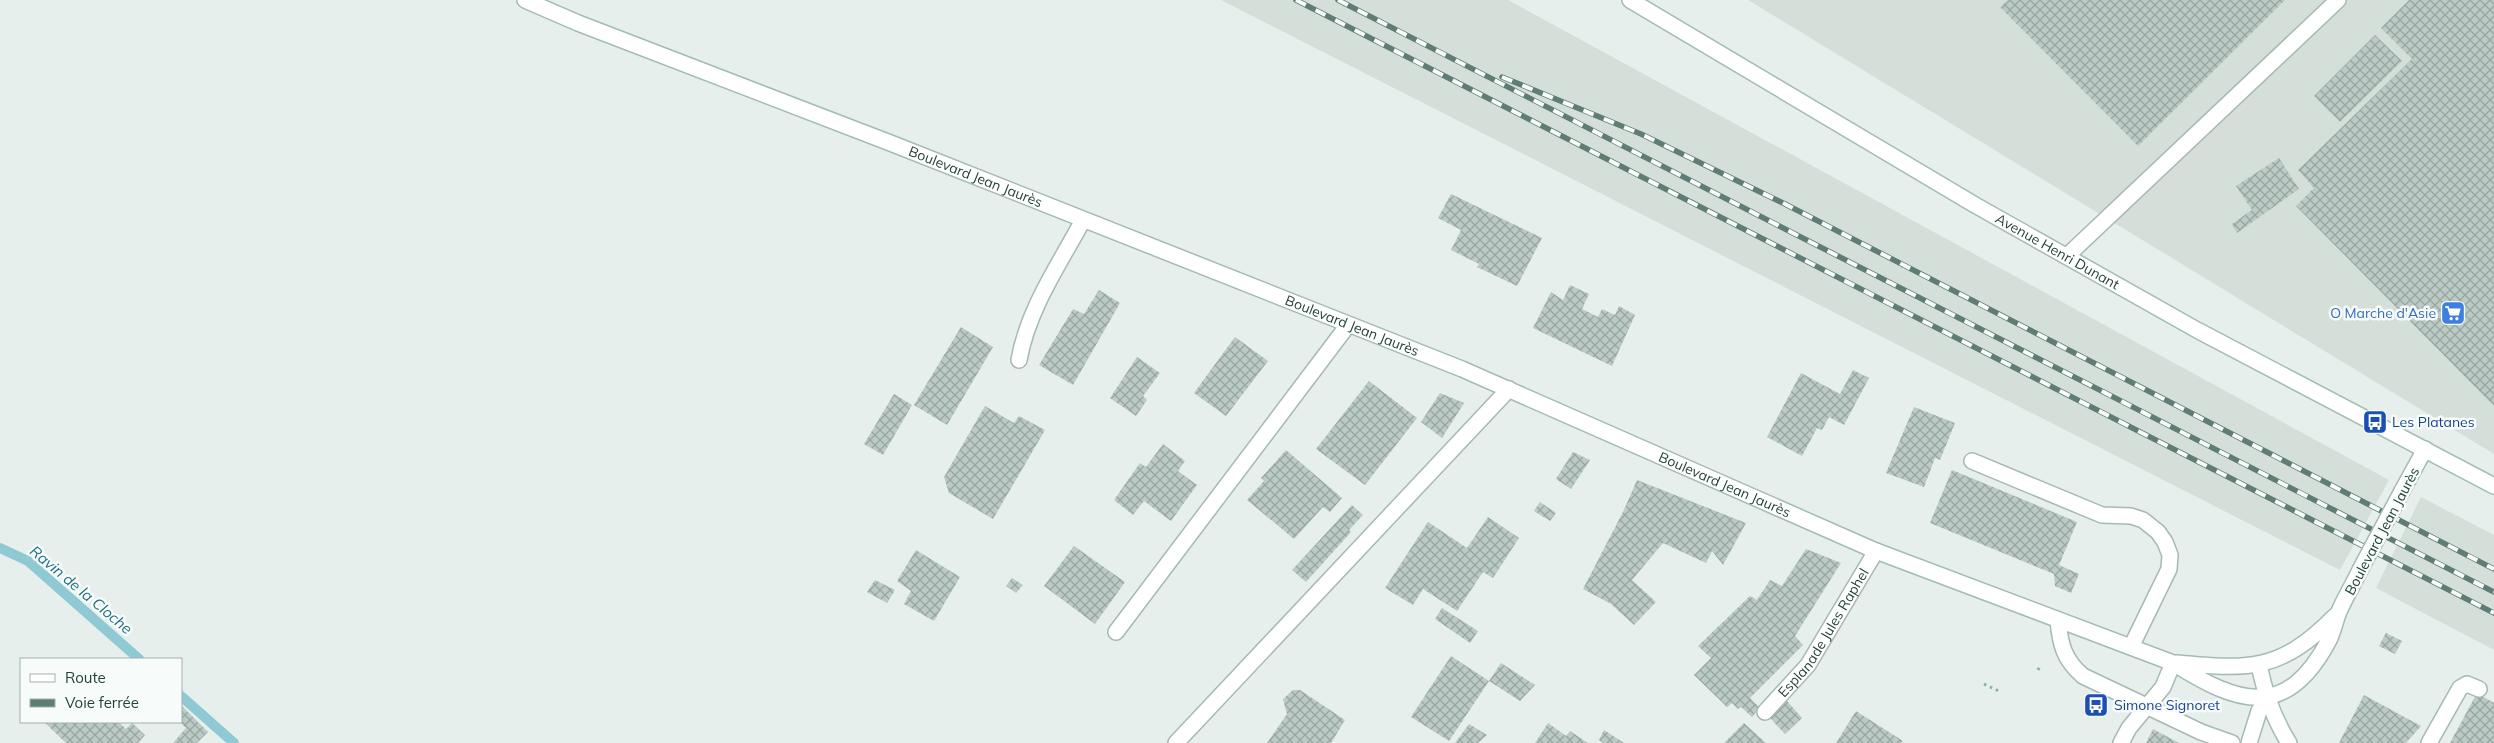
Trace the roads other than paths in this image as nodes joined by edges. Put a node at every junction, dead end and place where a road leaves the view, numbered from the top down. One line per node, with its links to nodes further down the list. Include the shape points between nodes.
1 (525, 0): 4 (street, Boulevard Jean Jaurès)
2 (1630, 0): 5 (street, Avenue Henri Dunant)
3 (2338, 0): 5 (street)
4 (1083, 220): 6 (street, Boulevard Jean Jaurès); 7 (street, via 1030,317)
5 (2067, 256): 9 (street, Avenue Henri Dunant, via 2197,330)
6 (1348, 325): 8 (street, Boulevard Jean Jaurès); 15 (street)
7 (1020, 360)
8 (1509, 389): 12 (street, Boulevard Jean Jaurès); 23 (street)
9 (2425, 449): 11 (street, Avenue Henri Dunant); 13 (street, Boulevard Jean Jaurès, bridge)
10 (1972, 461): 16 (street, via 2102,515 2131,516 2143,520 2158,532 2170,556 2169,568)
11 (2494, 486)
12 (1876, 550): 14 (street, Boulevard Jean Jaurès); 22 (street, Esplanade Jules Raphel, via 1808,665)
13 (2338, 613): 18 (street, Boulevard Jean Jaurès, via 2299,648); 20 (street, Boulevard Jean Jaurès, via 2330,638 2309,671 2283,693)
14 (2058, 620): 16 (street, Boulevard Jean Jaurès); 21 (street, via 2060,643 2072,667 2083,676)
15 (1116, 632)
16 (2131, 647): 17 (street, Boulevard Jean Jaurès)
17 (2173, 663): 18 (street, Boulevard Jean Jaurès, via 2226,668); 20 (street, Boulevard Jean Jaurès, via 2227,692); 21 (street, via 2162,688)
18 (2259, 665): 20 (street)
19 (2479, 689): 28 (street, via 2467,684 2460,688)
20 (2266, 699): 26 (street); 27 (street)
21 (2149, 706): 24 (street, via 2129,728); 25 (street, via 2201,732)
22 (1765, 712)
23 (1176, 743)
24 (2121, 743)
25 (2232, 743)
26 (2249, 743)
27 (2289, 743)
28 (2429, 743)

